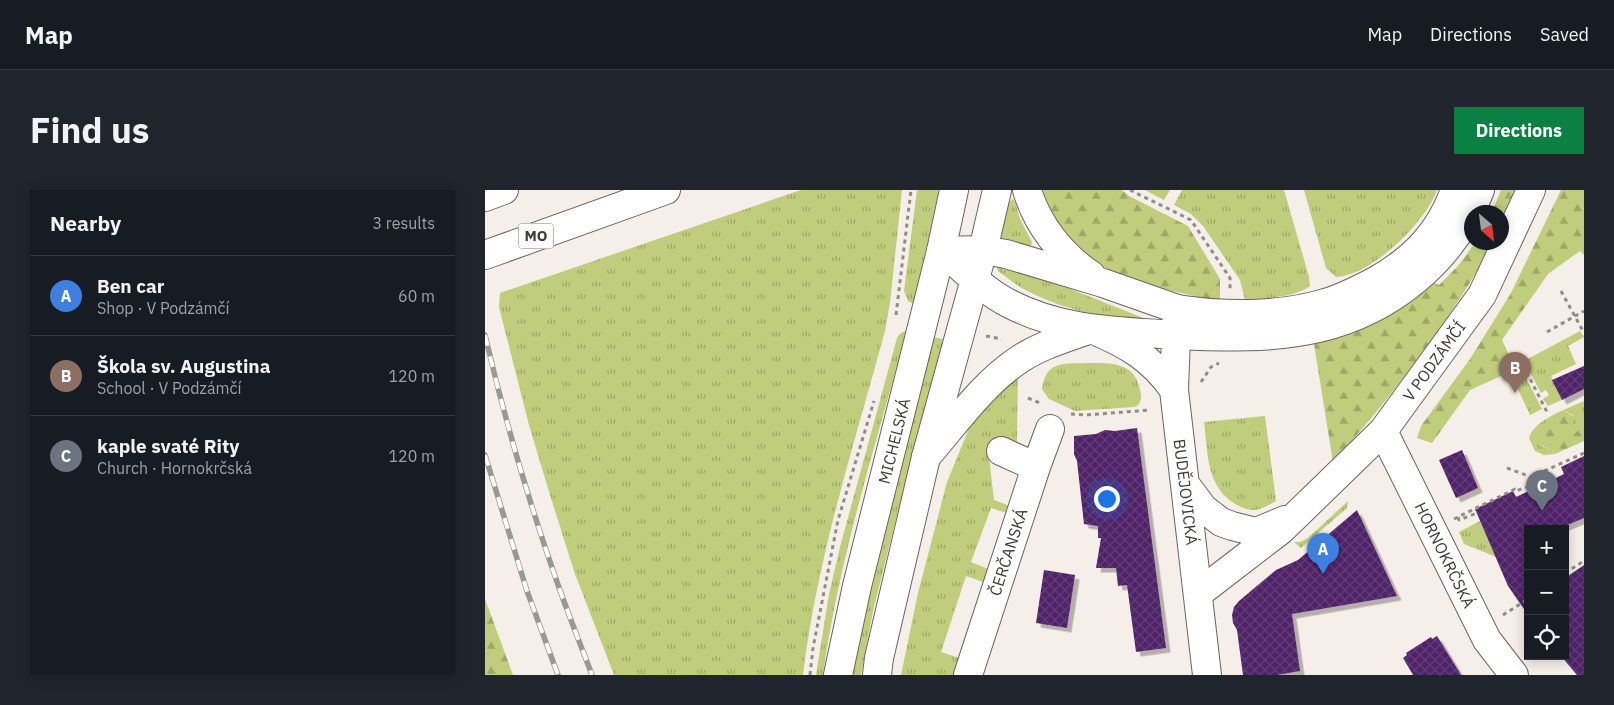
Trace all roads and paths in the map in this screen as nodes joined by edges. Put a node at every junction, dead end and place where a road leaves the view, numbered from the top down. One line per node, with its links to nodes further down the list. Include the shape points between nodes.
1 (666, 190): 12 (main road, MO)
2 (911, 190): 19 (path)
3 (997, 190): 10 (main road)
4 (1027, 190): 14 (main road, via 1032,208 1058,245 1084,271)
5 (1130, 190): 16 (path, via 1191,220 1230,278)
6 (1455, 190): 20 (main road, via 1441,222 1418,251 1392,271 1347,295 1324,303 1275,311)
7 (1480, 190): 20 (main road, via 1451,243 1435,262 1399,293 1349,318 1319,328 1231,337)
8 (1531, 190): 34 (main road, V PODZÁMČÍ, via 1482,295)
9 (952, 198): 11 (main road, MICHELSKÁ)
10 (983, 250): 11 (main road); 13 (main road); 14 (main road)
11 (941, 251): 13 (main road); 52 (main road, MICHELSKÁ, via 857,586)
12 (485, 255)
13 (975, 279): 21 (main road, via 990,292 1025,311); 37 (main road)
14 (1103, 283): 20 (main road)
15 (1561, 291): 18 (path)
16 (1229, 293)
17 (1584, 311): 18 (path)
18 (1575, 316): 22 (path); 23 (path)
19 (894, 322)
20 (1176, 322): 21 (main road); 28 (main road, BUDĚJOVICKÁ)
21 (1091, 329): 28 (main road, via 1145,357); 37 (main road, via 1054,342 1008,368 975,400)
22 (1547, 332)
23 (1584, 333)
24 (984, 335): 25 (path)
25 (1011, 341)
26 (1222, 361): 28 (path)
27 (1523, 365): 32 (path)
28 (1186, 390): 41 (main road, BUDĚJOVICKÁ)
29 (1028, 398): 33 (path)
30 (875, 399): 51 (path, via 838,520)
31 (1149, 401): 33 (path, via 1151,410)
32 (1548, 414)
33 (1053, 416): 38 (main road, ČERČANSKÁ)
34 (1383, 431): 42 (main road, V PODZÁMČÍ); 56 (main road, HORNOKRČSKÁ, via 1487,640)
35 (1001, 452): 38 (main road)
36 (1584, 453): 40 (path)
37 (926, 457): 53 (main road)
38 (1036, 467): 54 (main road, ČERČANSKÁ)
39 (1507, 468): 40 (path)
40 (1531, 477): 44 (path, via 1536,486 1515,489)
41 (1185, 484): 42 (main road, V PODZÁMČÍ, via 1203,508 1221,522 1256,532); 48 (main road, BUDĚJOVICKÁ)
42 (1304, 509): 48 (main road, V PODZÁMČÍ)
43 (1477, 513): 44 (path, via 1459,520)
44 (1458, 517): 45 (path)
45 (1451, 520)
46 (1584, 561): 47 (path)
47 (1569, 570)
48 (1199, 593): 55 (main road, BUDĚJOVICKÁ)
49 (1524, 602): 50 (path)
50 (1501, 617)
51 (810, 675)
52 (838, 675)
53 (877, 675)
54 (968, 675)
55 (1207, 675)
56 (1514, 675)

